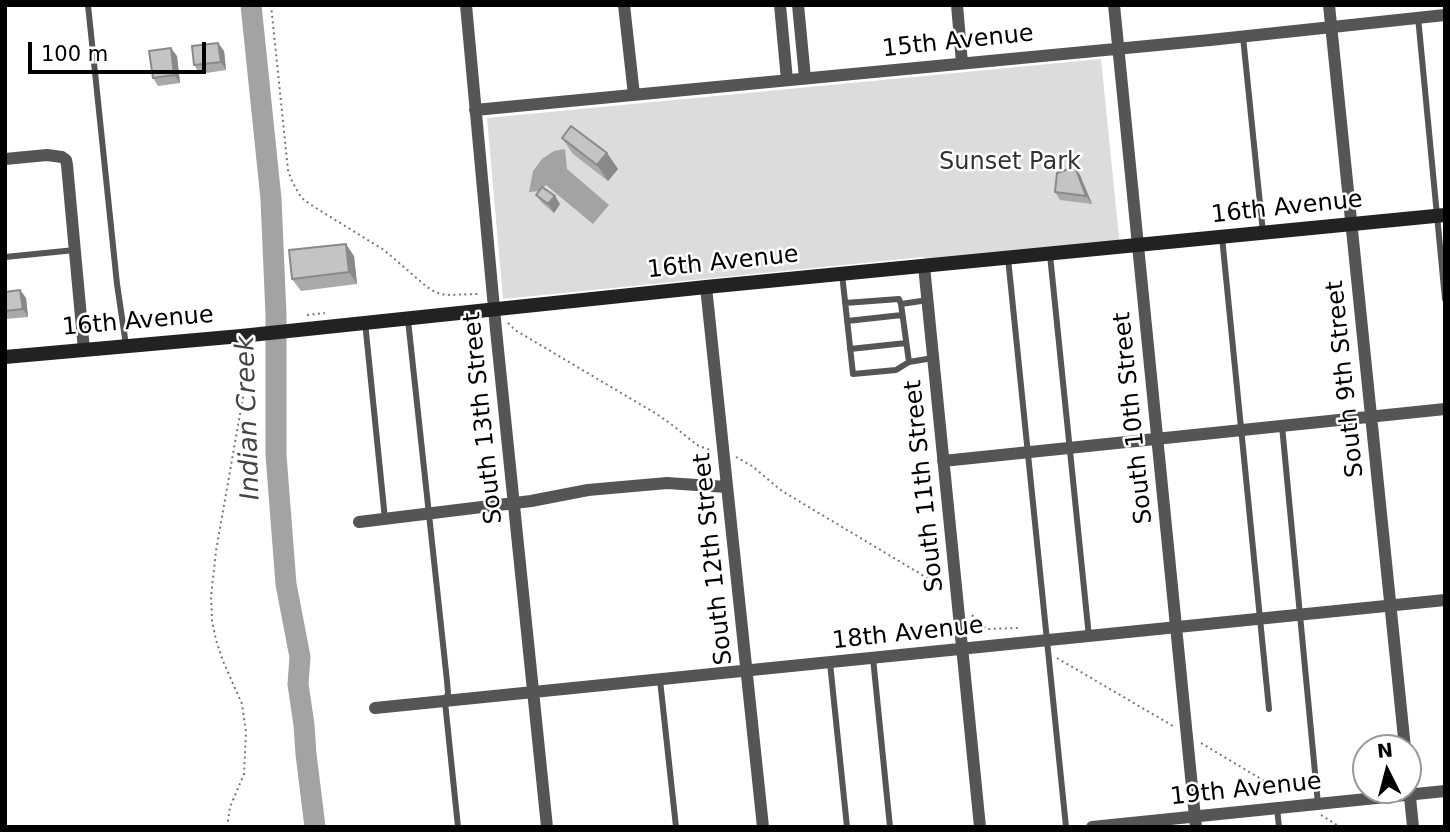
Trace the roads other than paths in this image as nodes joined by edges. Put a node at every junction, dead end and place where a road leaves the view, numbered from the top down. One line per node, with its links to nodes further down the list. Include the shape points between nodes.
1 (88, 5): 42 (lane)
2 (466, 5): 18 (street, South 13th Street)
3 (624, 5): 17 (street)
4 (780, 5): 16 (street)
5 (798, 5): 15 (street)
6 (957, 5): 14 (street)
7 (1114, 5): 13 (street, South 10th Street)
8 (1329, 5): 11 (street, South 9th Street)
9 (1445, 15): 10 (street, 15th Avenue)
10 (1418, 17): 11 (street, 15th Avenue); 20 (lane)
11 (1331, 28): 12 (street, 15th Avenue); 21 (street, South 9th Street)
12 (1243, 37): 13 (street, 15th Avenue); 22 (lane)
13 (1118, 48): 14 (street, 15th Avenue); 24 (street, South 10th Street)
14 (962, 63): 15 (street, 15th Avenue)
15 (805, 78): 16 (street, 15th Avenue)
16 (787, 80): 17 (street, 15th Avenue)
17 (634, 95): 18 (street, 15th Avenue)
18 (475, 110): 36 (street, South 13th Street)
19 (5, 159): 25 (street, via 47,155 66,160)
20 (1440, 215): 21 (street, 16th Avenue); 32 (lane)
21 (1352, 224): 22 (street, 16th Avenue); 49 (street, South 9th Street)
22 (1263, 233): 23 (street, 16th Avenue)
23 (1222, 237): 24 (street, 16th Avenue); 51 (lane)
24 (1138, 245): 26 (street, 16th Avenue); 52 (street, South 10th Street)
25 (75, 250): 27 (lane); 44 (street)
26 (1049, 254): 28 (street, 16th Avenue); 53 (lane)
27 (5, 257)
28 (1008, 258): 29 (street, 16th Avenue); 54 (lane)
29 (924, 266): 30 (street, 16th Avenue); 33 (street, South 11th Street)
30 (842, 274): 31 (street, 16th Avenue); 35 (lane)
31 (706, 287): 36 (street, 16th Avenue); 56 (street, South 12th Street)
32 (1445, 299)
33 (928, 300): 34 (lane); 46 (street, South 11th Street)
34 (900, 301): 35 (lane); 37 (lane)
35 (845, 303): 39 (lane)
36 (494, 309): 38 (street, 16th Avenue); 57 (street, South 13th Street)
37 (902, 314): 39 (lane); 41 (lane)
38 (408, 318): 40 (street, 16th Avenue); 58 (lane)
39 (847, 321): 43 (lane)
40 (365, 322): 42 (street, 16th Avenue); 59 (lane)
41 (906, 343): 43 (lane); 47 (lane)
42 (126, 345): 44 (street, 16th Avenue)
43 (850, 349): 47 (lane, via 853,374 896,370)
44 (84, 350): 45 (street, 16th Avenue)
45 (5, 357)
46 (933, 358): 47 (lane); 55 (street, South 11th Street)
47 (909, 362)
48 (1445, 409): 49 (street)
49 (1371, 417): 50 (street); 62 (street, South 9th Street)
50 (1282, 426): 51 (street); 63 (lane)
51 (1241, 430): 52 (street); 64 (lane)
52 (1157, 438): 53 (street); 65 (street, South 10th Street)
53 (1070, 447): 54 (street); 66 (lane)
54 (1027, 452): 55 (street); 67 (lane)
55 (943, 461): 68 (street, South 11th Street)
56 (727, 487): 57 (street, via 667,483); 71 (street, South 12th Street)
57 (514, 503): 58 (street); 73 (street, South 13th Street)
58 (429, 513): 59 (street); 74 (lane, via 448,693)
59 (385, 519): 60 (street)
60 (359, 522)
61 (1445, 600): 62 (street, 18th Avenue)
62 (1390, 606): 63 (street, 18th Avenue); 77 (street, South 9th Street)
63 (1300, 615): 64 (street, 18th Avenue); 81 (lane)
64 (1259, 619): 65 (street, 18th Avenue); 76 (lane)
65 (1176, 628): 66 (street, 18th Avenue); 84 (street, South 10th Street)
66 (1088, 636): 67 (street, 18th Avenue)
67 (1047, 641): 68 (street, 18th Avenue); 93 (lane)
68 (962, 649): 69 (street, 18th Avenue); 92 (street, South 11th Street)
69 (873, 658): 70 (street, 18th Avenue); 91 (lane)
70 (830, 663): 71 (street, 18th Avenue); 90 (lane)
71 (747, 671): 72 (street, 18th Avenue); 89 (street, South 12th Street)
72 (660, 680): 73 (street, 18th Avenue); 88 (lane)
73 (533, 693): 74 (street, 18th Avenue); 87 (street, South 13th Street)
74 (445, 702): 75 (street, 18th Avenue); 86 (lane)
75 (375, 708)
76 (1269, 709)
77 (1404, 734)
78 (1445, 791): 79 (street, 19th Avenue)
79 (1422, 793)
80 (1352, 800): 81 (street, 19th Avenue)
81 (1318, 804): 83 (street, 19th Avenue)
82 (1411, 804): 96 (street)
83 (1277, 808): 84 (street, 19th Avenue); 95 (lane)
84 (1196, 821): 85 (street, 19th Avenue)
85 (1109, 826): 94 (street, 19th Avenue)
86 (458, 827)
87 (547, 827)
88 (676, 827)
89 (762, 827)
90 (847, 827)
91 (890, 827)
92 (980, 827)
93 (1066, 827)
94 (1092, 827)
95 (1279, 827)
96 (1413, 827)

